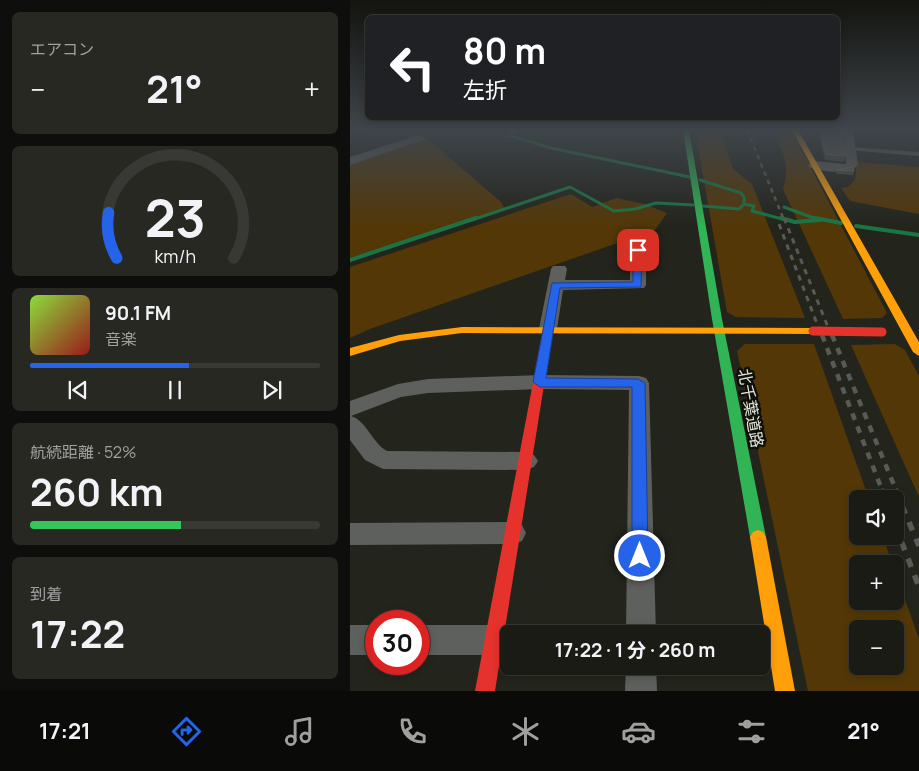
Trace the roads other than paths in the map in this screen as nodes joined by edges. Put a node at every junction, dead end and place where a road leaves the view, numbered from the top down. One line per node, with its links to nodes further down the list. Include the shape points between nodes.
1 (690, 162): 7 (main road, 北千葉道路)
2 (813, 162): 4 (main road)
3 (852, 162): 4 (street, via 847,168)
4 (814, 165): 8 (main road, via 877,279)
5 (638, 250): 6 (street, via 638,285 557,277)
6 (548, 330): 7 (main road); 9 (main road, via 462,330 423,334); 11 (main road)
7 (720, 331): 8 (main road, bridge); 25 (main road, 北千葉道路)
8 (913, 332): 10 (main road)
9 (350, 352)
10 (919, 352)
11 (540, 382): 12 (street, via 428,386 398,391); 14 (main road); 17 (street, via 638,383)
12 (350, 408)
13 (350, 424): 14 (street, via 374,454 383,460)
14 (526, 461): 15 (main road)
15 (513, 533): 16 (street); 21 (main road)
16 (350, 534)
17 (640, 625)
18 (350, 640): 19 (street)
19 (365, 640)
20 (430, 640): 21 (street)
21 (494, 640): 23 (main road)
22 (641, 675): 24 (street)
23 (485, 691)
24 (641, 691)
25 (785, 691)

